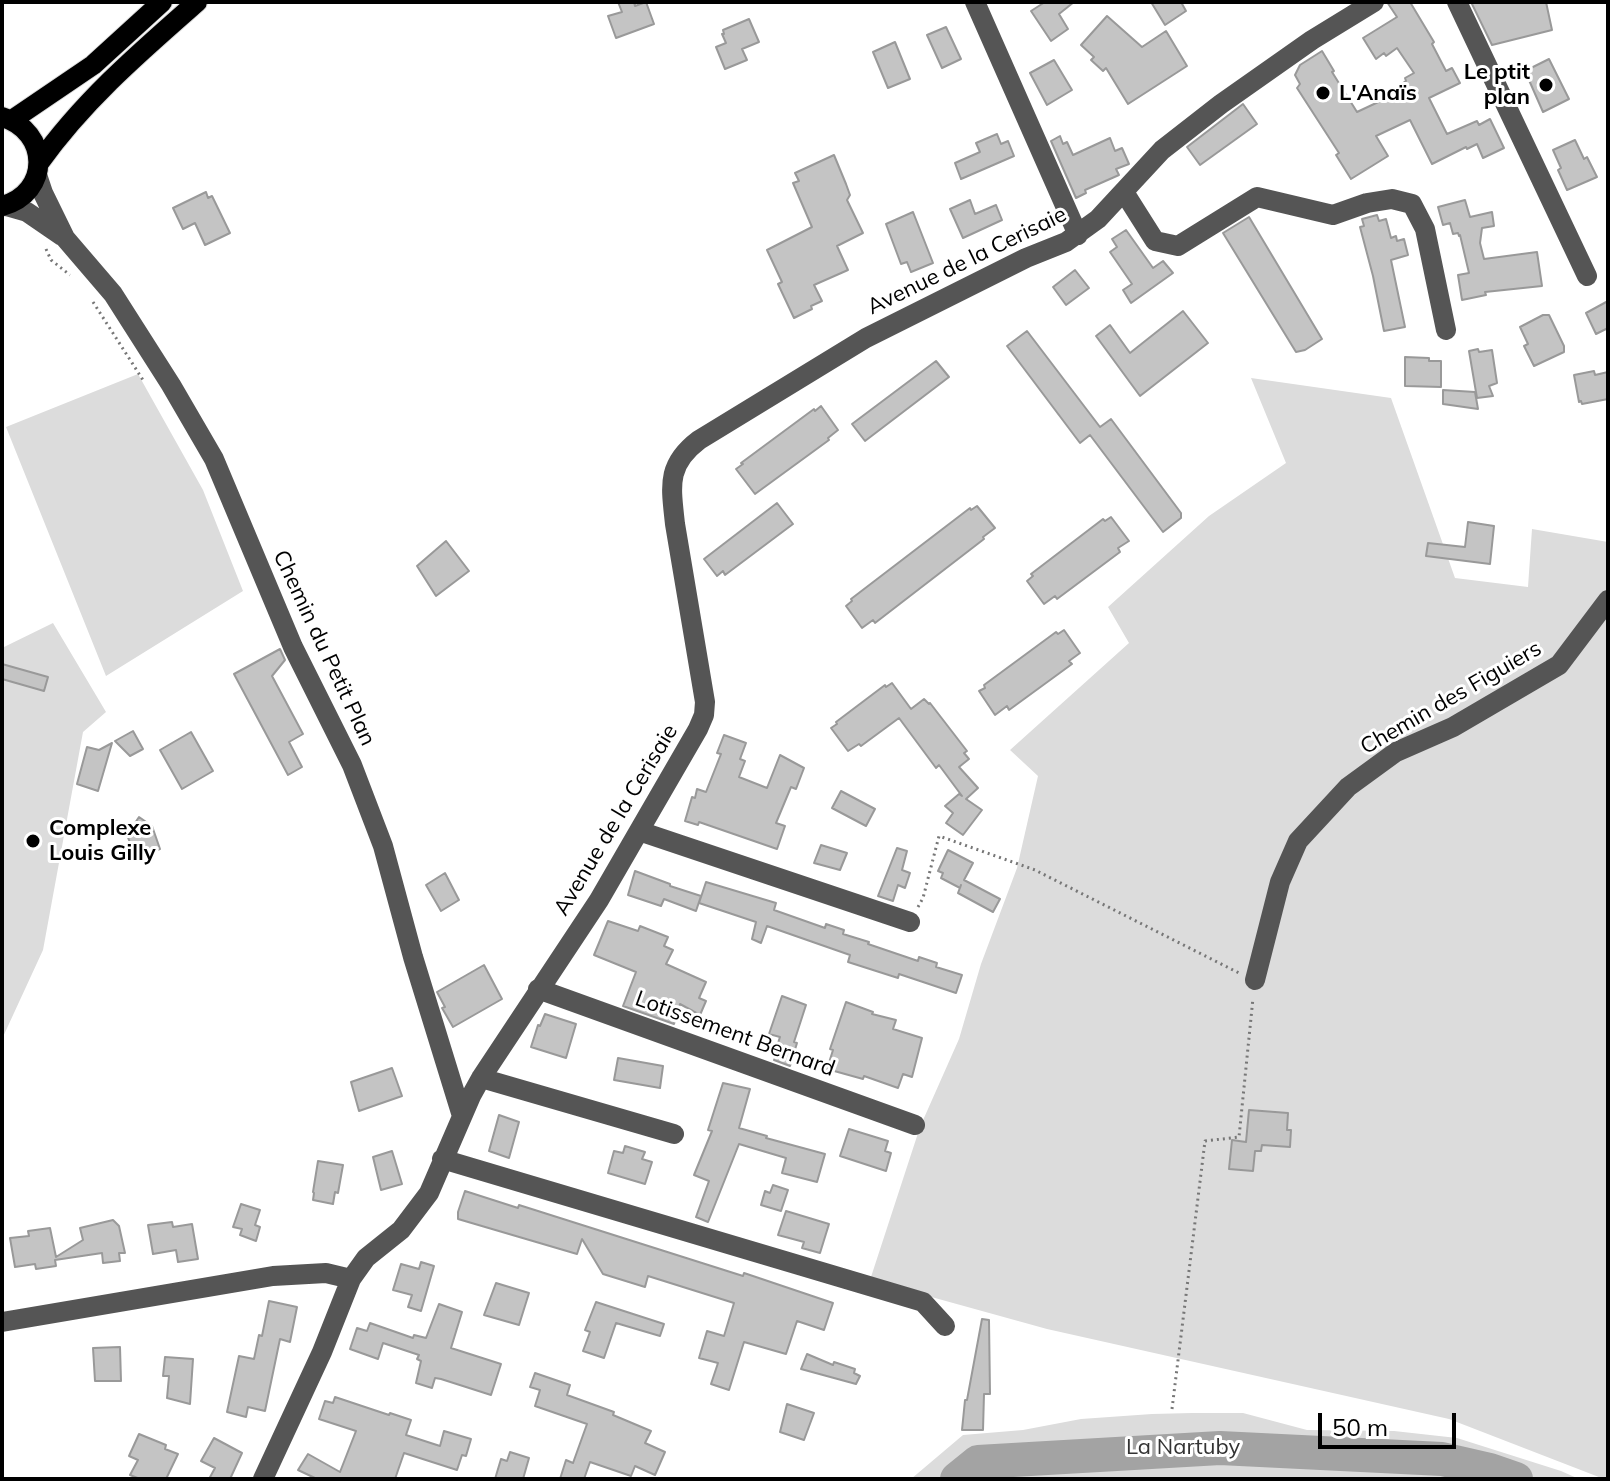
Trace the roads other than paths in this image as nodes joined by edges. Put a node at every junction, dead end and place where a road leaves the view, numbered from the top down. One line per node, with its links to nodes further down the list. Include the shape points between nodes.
1 (162, 2): 6 (main road, via 93,65)
2 (197, 2): 7 (main road, via 111,79 52,145)
3 (975, 2): 10 (street)
4 (1374, 2): 8 (street, Avenue de la Cerisaie, via 1221,104 1162,150)
5 (1457, 2): 12 (street)
6 (7, 118): 7 (main road, via 32,137)
7 (38, 169): 9 (main road, via 25,195); 11 (street, Chemin du Petit Plan)
8 (1124, 192): 10 (street, Avenue de la Cerisaie); 13 (street, via 1155,241 1178,246 1257,197 1333,215 1392,199 1412,204 1425,229)
9 (4, 206): 11 (street, Chemin du Petit Plan, via 27,212)
10 (1078, 235): 15 (street, Avenue de la Cerisaie, via 866,338 685,451 677,463 672,495 704,715)
11 (56, 240): 20 (street, Chemin du Petit Plan, via 113,294 214,459 293,647 352,765 383,846)
12 (1587, 276)
13 (1446, 330)
14 (1608, 600): 17 (street, Chemin des Figuiers, via 1559,665 1453,727 1396,752 1328,808 1298,841 1280,882)
15 (639, 831): 16 (street); 18 (street, Avenue de la Cerisaie)
16 (910, 922)
17 (1255, 980)
18 (538, 989): 19 (street, Avenue de la Cerisaie); 21 (street, Lotissement Bernard)
19 (481, 1078): 20 (street, Avenue de la Cerisaie); 22 (street)
20 (462, 1116): 23 (street, Avenue de la Cerisaie)
21 (915, 1125)
22 (674, 1134)
23 (442, 1159): 24 (street, Avenue de la Cerisaie, via 429,1193 401,1230 366,1258); 26 (street, via 923,1302)
24 (351, 1279): 25 (street, via 326,1273 273,1276); 27 (street, Avenue de la Cerisaie)
25 (2, 1322)
26 (945, 1326)
27 (263, 1479)

